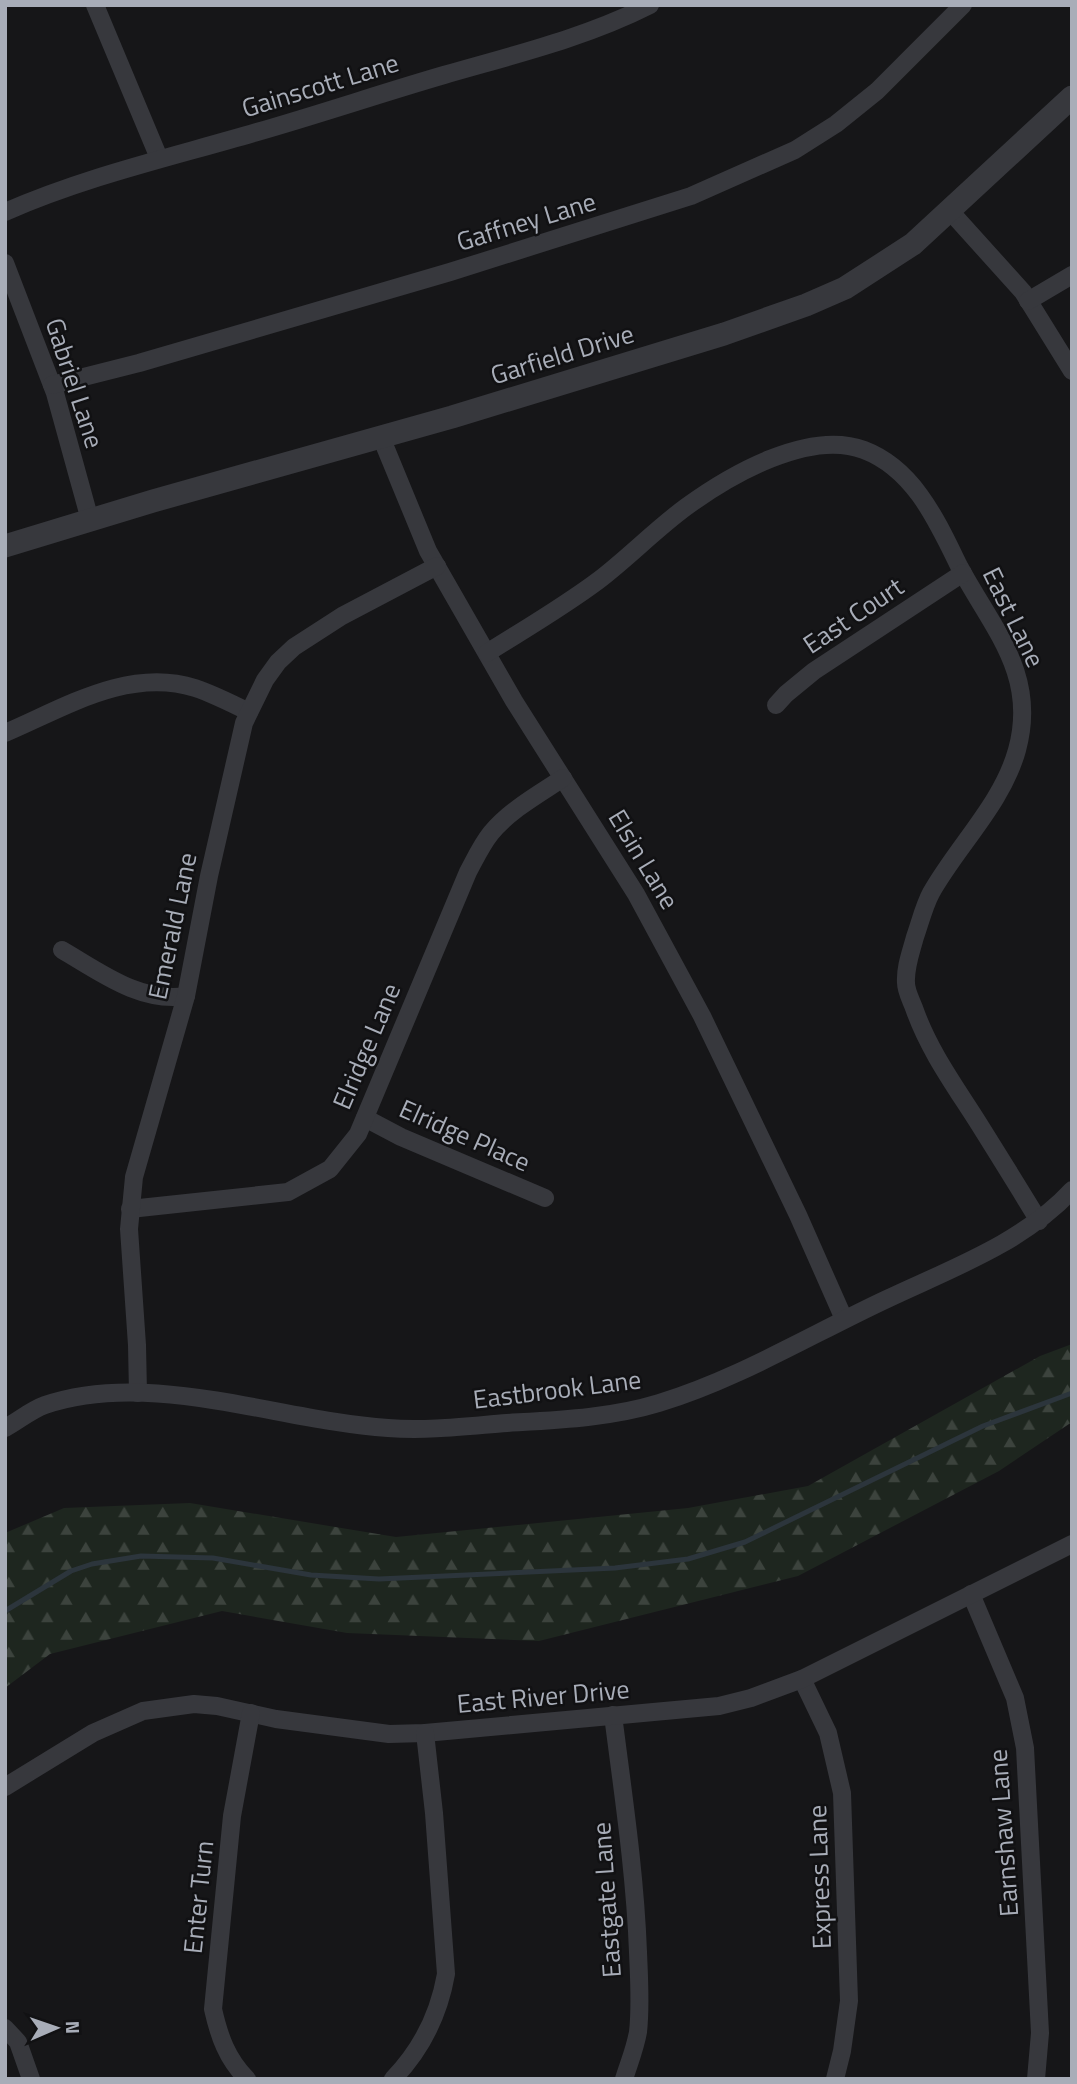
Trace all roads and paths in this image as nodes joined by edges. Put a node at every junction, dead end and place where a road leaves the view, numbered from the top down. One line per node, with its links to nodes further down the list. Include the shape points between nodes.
1 (95, 5): 5 (street)
2 (650, 5): 5 (street, Gainscott Lane, via 527,51)
3 (963, 5): 12 (street, Gaffney Lane, via 877,91 836,124 794,150 691,196 450,272)
4 (1072, 97): 6 (street, Garfield Drive)
5 (159, 158): 7 (street, Gainscott Lane)
6 (950, 211): 10 (street); 13 (street, Garfield Drive, via 879,267 806,304 724,334)
7 (5, 212)
8 (5, 263): 12 (street, Gabriel Lane)
9 (1072, 275): 10 (street)
10 (1028, 301): 11 (street)
11 (1072, 371)
12 (52, 385): 14 (street, Gabriel Lane)
13 (382, 437): 14 (street, Garfield Drive); 16 (street, Elsin Lane, via 412,518)
14 (90, 520): 15 (street, Garfield Drive)
15 (5, 546)
16 (437, 566): 18 (street, Elsin Lane); 20 (street, Emerald Lane, via 294,647 265,680)
17 (963, 573): 18 (street, East Lane, via 928,506 900,471 863,450 822,444 779,456 710,491 600,579); 19 (street, East Court, via 814,671); 29 (street, East Lane, via 1016,669 1023,704 1021,726 1001,788 929,895 908,958 906,985 928,1043)
18 (487, 653): 22 (street, Elsin Lane)
19 (776, 705)
20 (249, 712): 21 (street, via 194,687 156,682 89,696); 24 (street, Emerald Lane, via 209,876)
21 (5, 733)
22 (563, 778): 25 (street, Elridge Lane, via 492,832 480,850); 30 (street, Elsin Lane, via 643,905 702,1016)
23 (62, 950): 24 (street, via 146,994)
24 (186, 996): 28 (street, Emerald Lane, via 134,1177)
25 (365, 1118): 27 (street, Elridge Place); 28 (street, Elridge Lane, via 330,1169 288,1192)
26 (1072, 1190): 29 (street, Eastbrook Lane)
27 (545, 1198)
28 (130, 1209): 31 (street, Emerald Lane)
29 (1038, 1221): 30 (street, Eastbrook Lane, via 995,1247)
30 (844, 1319): 31 (street, Eastbrook Lane, via 684,1394 632,1410 580,1418 389,1428)
31 (138, 1393): 32 (street, Eastbrook Lane, via 43,1406)
32 (5, 1428)
33 (1072, 1544): 34 (street, East River Drive)
34 (971, 1594): 35 (street, East River Drive); 46 (street, Earnshaw Lane, via 1015,1698 1026,1748 1040,2021)
35 (802, 1679): 37 (street, East River Drive, via 719,1706); 45 (street, Express Lane, via 828,1733 842,1793 849,2001)
36 (251, 1713): 38 (street, East River Drive, via 389,1734); 39 (street, East River Drive, via 194,1704 143,1711 93,1733); 42 (street, Enter Turn, via 232,1816 213,2009 223,2045)
37 (613, 1716): 38 (street, East River Drive); 44 (street, Eastgate Lane, via 631,1857 639,1979 638,2030)
38 (425, 1733): 43 (street, via 446,1975 429,2029)
39 (5, 1787)
40 (5, 2028): 41 (street, via 18,2042)
41 (31, 2079)
42 (247, 2079)
43 (393, 2079)
44 (624, 2079)
45 (835, 2079)
46 (1036, 2079)

